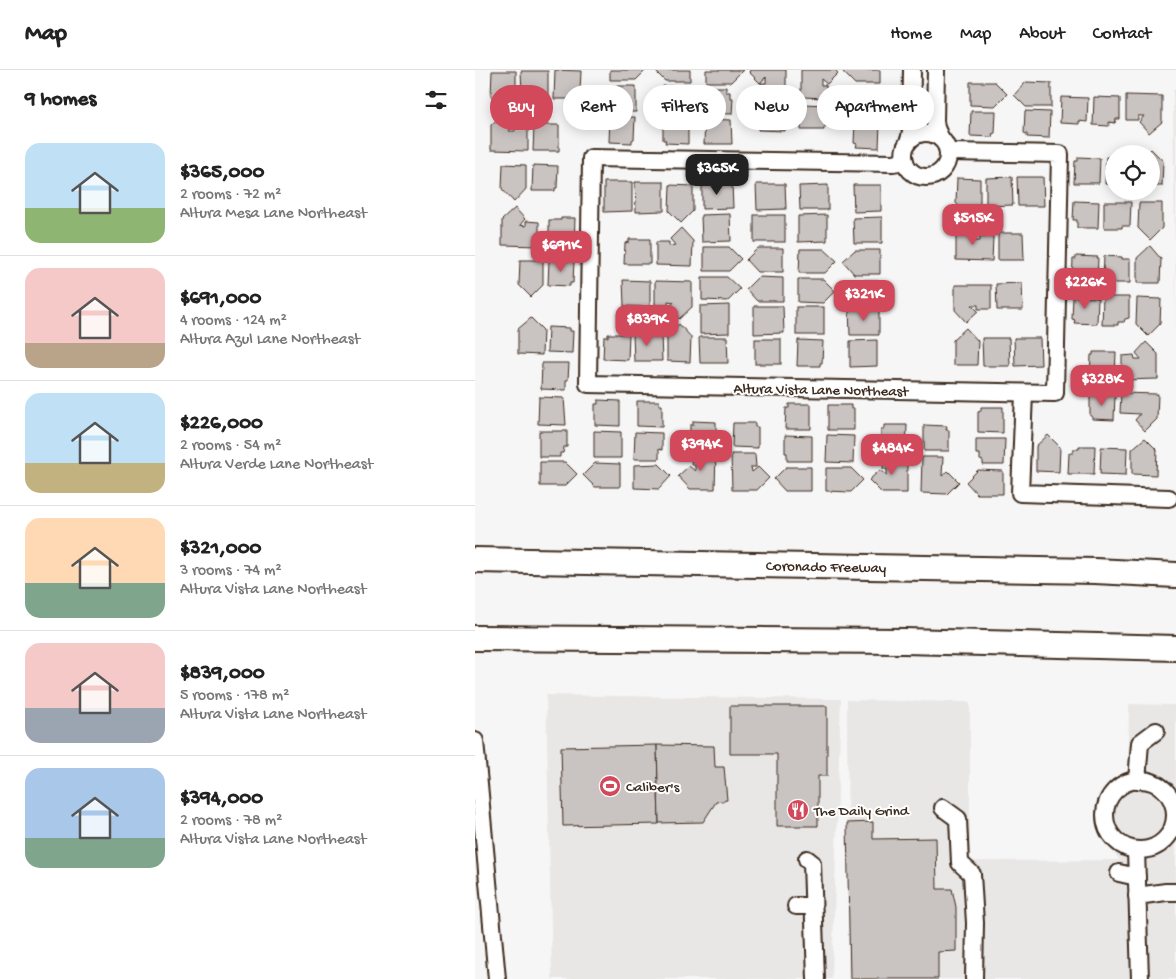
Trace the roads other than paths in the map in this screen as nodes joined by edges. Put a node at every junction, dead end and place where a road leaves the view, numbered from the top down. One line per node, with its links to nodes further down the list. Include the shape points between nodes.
1 (912, 70): 3 (street)
2 (936, 70): 4 (street, via 935,121)
3 (909, 141): 4 (street, via 928,133); 5 (street)
4 (944, 145): 5 (street, via 948,160 933,176 913,173); 6 (street, Altura Vista Lane Northeast, via 1060,154 1055,393)
5 (905, 161): 6 (street, Altura Vista Lane Northeast, via 591,158 588,384)
6 (1024, 393): 7 (street, via 1019,493)
7 (1169, 498)
8 (475, 560): 9 (highway, Coronado Freeway, via 1095,570)
9 (1176, 575)
10 (475, 638): 11 (highway, via 904,641)
11 (1176, 648)
12 (1156, 731): 14 (street, via 1140,743)
13 (475, 741): 24 (street)
14 (1137, 781): 16 (street, via 1116,789 1105,809 1109,832 1119,843); 16 (street, via 1155,783 1162,788 1173,806 1174,822 1160,842 1148,849)
15 (943, 808): 26 (street, via 958,819 960,864 972,874)
16 (1136, 850): 19 (street)
17 (807, 859): 23 (street, via 812,863)
18 (1119, 872): 19 (street)
19 (1137, 877): 21 (street)
20 (1176, 892): 21 (street)
21 (1137, 896): 27 (street)
22 (796, 906): 23 (street)
23 (813, 906): 25 (street)
24 (497, 979)
25 (816, 979)
26 (974, 979)
27 (1140, 979)

